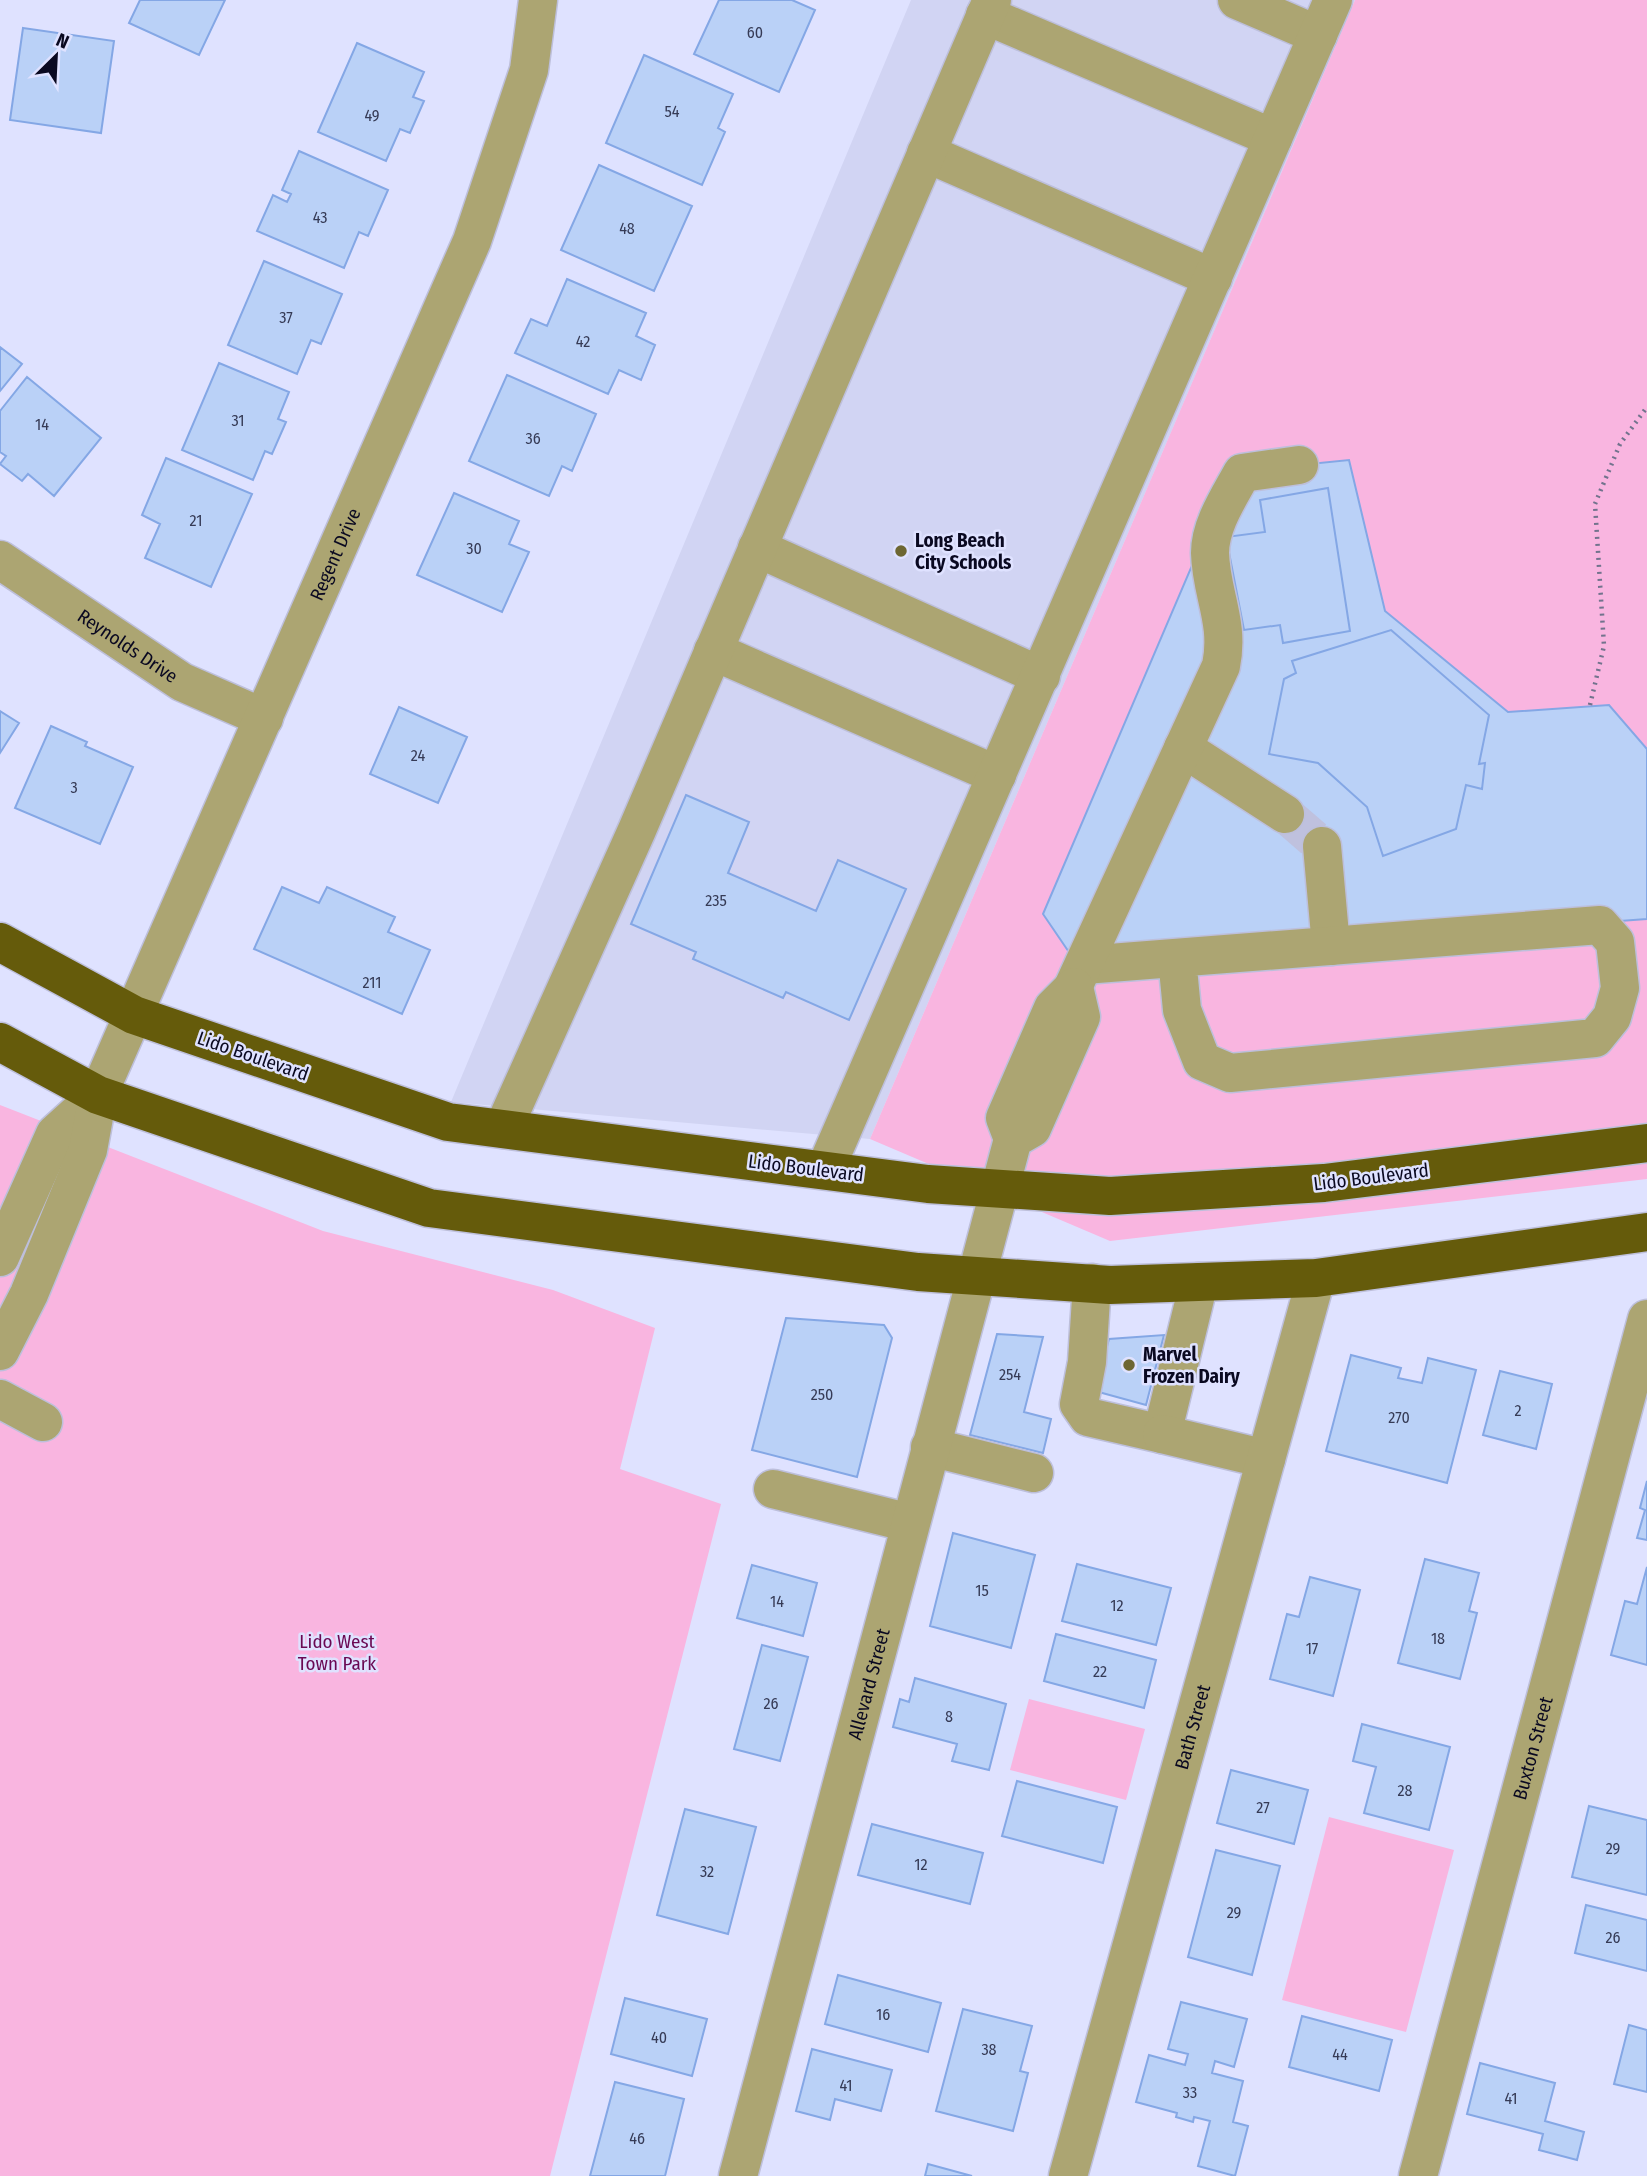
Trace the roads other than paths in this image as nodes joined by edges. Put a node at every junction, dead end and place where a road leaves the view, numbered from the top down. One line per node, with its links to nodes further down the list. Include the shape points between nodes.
1 (538, 0): 14 (street, Regent Drive, via 529,70 472,241)
2 (1237, 0): 5 (street)
3 (1333, 0): 5 (street)
4 (988, 7): 6 (street); 7 (street)
5 (1318, 35): 6 (street)
6 (1273, 138): 8 (street)
7 (926, 153): 8 (street); 10 (street)
8 (1213, 278): 13 (street)
9 (1298, 465): 15 (street, via 1242,473 1218,518 1210,552 1226,641 1221,666)
10 (757, 548): 12 (street); 13 (street)
11 (0, 560): 14 (street, Reynolds Drive, via 182,682)
12 (713, 651): 16 (street); 26 (street)
13 (1041, 676): 16 (street)
14 (264, 718): 23 (street, Regent Drive)
15 (1183, 748): 17 (street); 22 (street)
16 (997, 775): 28 (street)
17 (1285, 814)
18 (1322, 846): 20 (street)
19 (0, 942): 23 (highway, Lido Boulevard)
20 (1331, 946): 21 (street); 21 (street, via 1600,925 1615,942 1620,988 1612,1017 1595,1038 1230,1073 1202,1061 1182,1010)
21 (1177, 958): 22 (street)
22 (1079, 976): 29 (street, Allevard Street, via 1081,1017 1032,1128 1013,1139)
23 (134, 1015): 25 (street, Regent Drive); 26 (highway, Lido Boulevard, via 448,1122)
24 (0, 1042): 25 (highway)
25 (98, 1095): 31 (street, via 55,1134); 32 (highway, via 429,1208 918,1272); 37 (street, via 88,1150 29,1294)
26 (503, 1129): 28 (highway, Lido Boulevard)
27 (1647, 1143): 29 (highway, Lido Boulevard, via 1324,1183 1110,1196)
28 (825, 1170): 29 (highway, Lido Boulevard)
29 (998, 1191): 32 (street, Allevard Street)
30 (1647, 1232): 33 (highway)
31 (0, 1257)
32 (975, 1274): 35 (highway); 41 (street, Allevard Street)
33 (1316, 1278): 34 (highway); 42 (street, Bath Street)
34 (1199, 1282): 35 (highway); 40 (street)
35 (1091, 1283): 40 (street, via 1087,1362 1079,1404 1088,1417)
36 (1647, 1319): 48 (street, Buxton Street)
37 (0, 1351)
38 (0, 1399): 39 (street)
39 (43, 1422)
40 (1161, 1434): 42 (street)
41 (930, 1447): 43 (street); 45 (street, Allevard Street)
42 (1266, 1459): 47 (street, Bath Street)
43 (1034, 1473)
44 (773, 1489): 45 (street)
45 (910, 1523): 46 (street, Allevard Street)
46 (738, 2176)
47 (1068, 2176)
48 (1418, 2176)

